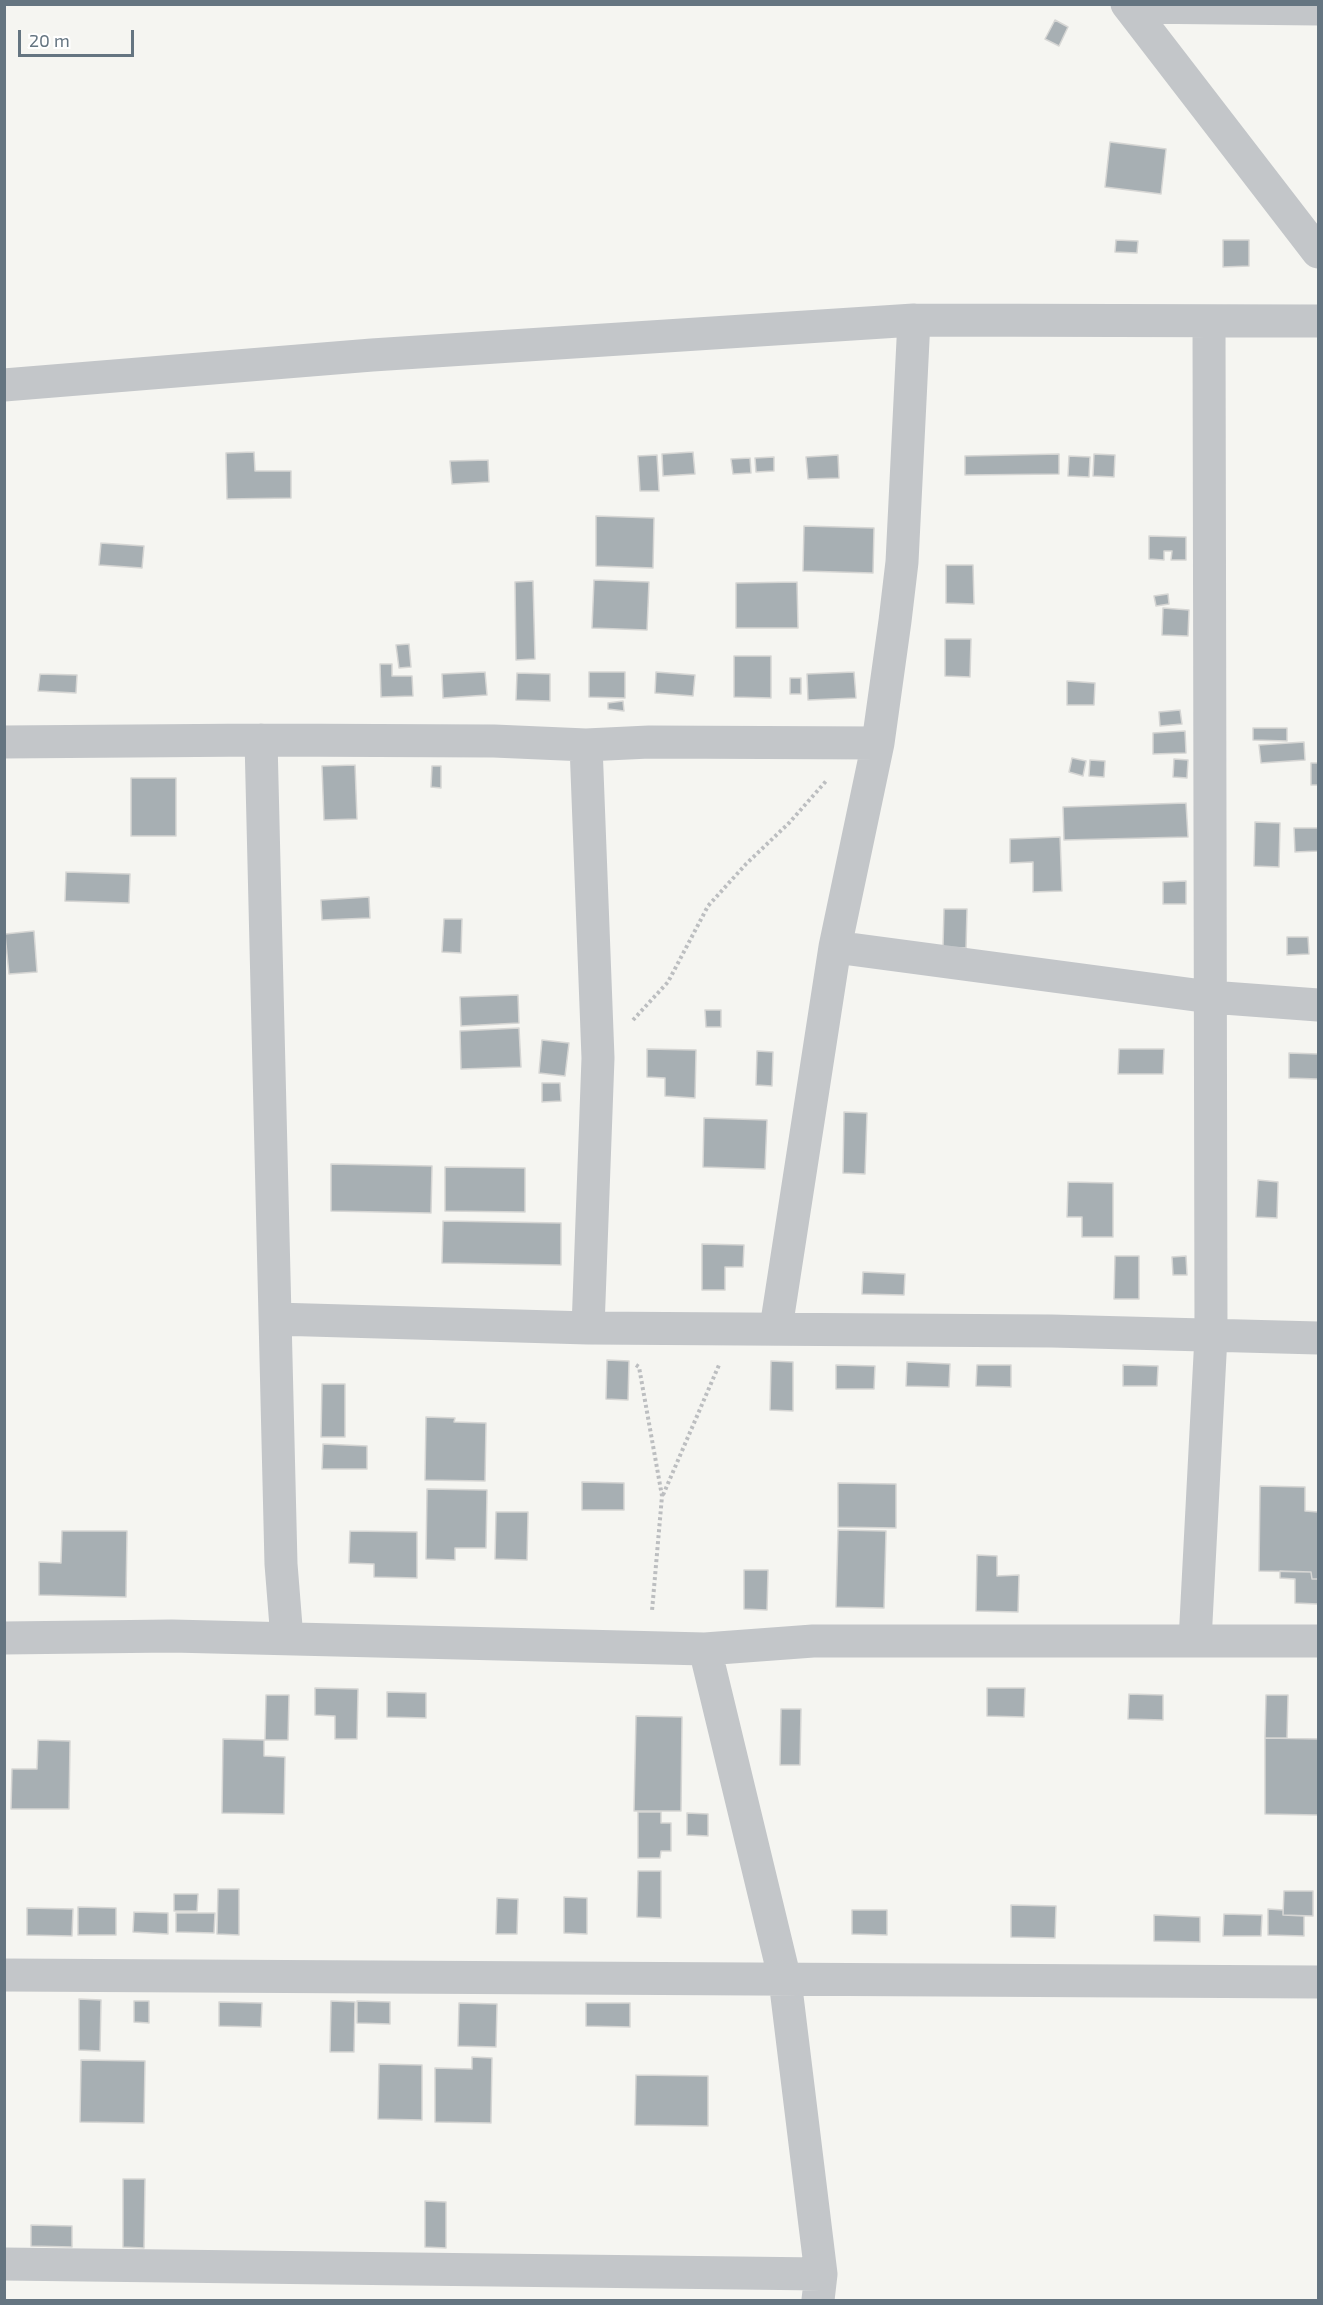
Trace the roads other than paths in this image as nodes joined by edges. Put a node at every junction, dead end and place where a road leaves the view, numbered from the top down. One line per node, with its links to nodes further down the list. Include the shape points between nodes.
1 (1129, 6): 2 (street); 3 (street)
2 (1318, 9)
3 (1318, 252)
4 (914, 320): 5 (street); 7 (street, via 372,355); 10 (street, via 903,562)
5 (1209, 321): 6 (street); 13 (street)
6 (1318, 321)
7 (4, 385)
8 (261, 740): 9 (street); 11 (street); 15 (street)
9 (4, 742)
10 (878, 743): 11 (street); 12 (street)
11 (586, 745): 16 (street, via 598,1058)
12 (836, 946): 13 (street); 17 (street)
13 (1210, 997): 14 (street); 18 (street)
14 (1318, 1005)
15 (275, 1318): 16 (street); 21 (street, via 281,1564)
16 (588, 1328): 17 (street)
17 (764, 1328): 18 (street)
18 (1211, 1336): 19 (street); 22 (street)
19 (1318, 1338)
20 (4, 1638): 21 (street)
21 (287, 1639): 24 (street)
22 (1195, 1641): 23 (street); 24 (street, via 813,1641)
23 (1318, 1641)
24 (705, 1649): 26 (street)
25 (4, 1975): 26 (street)
26 (785, 1980): 27 (street); 29 (street)
27 (1318, 1982)
28 (4, 2264): 29 (street)
29 (820, 2287)

